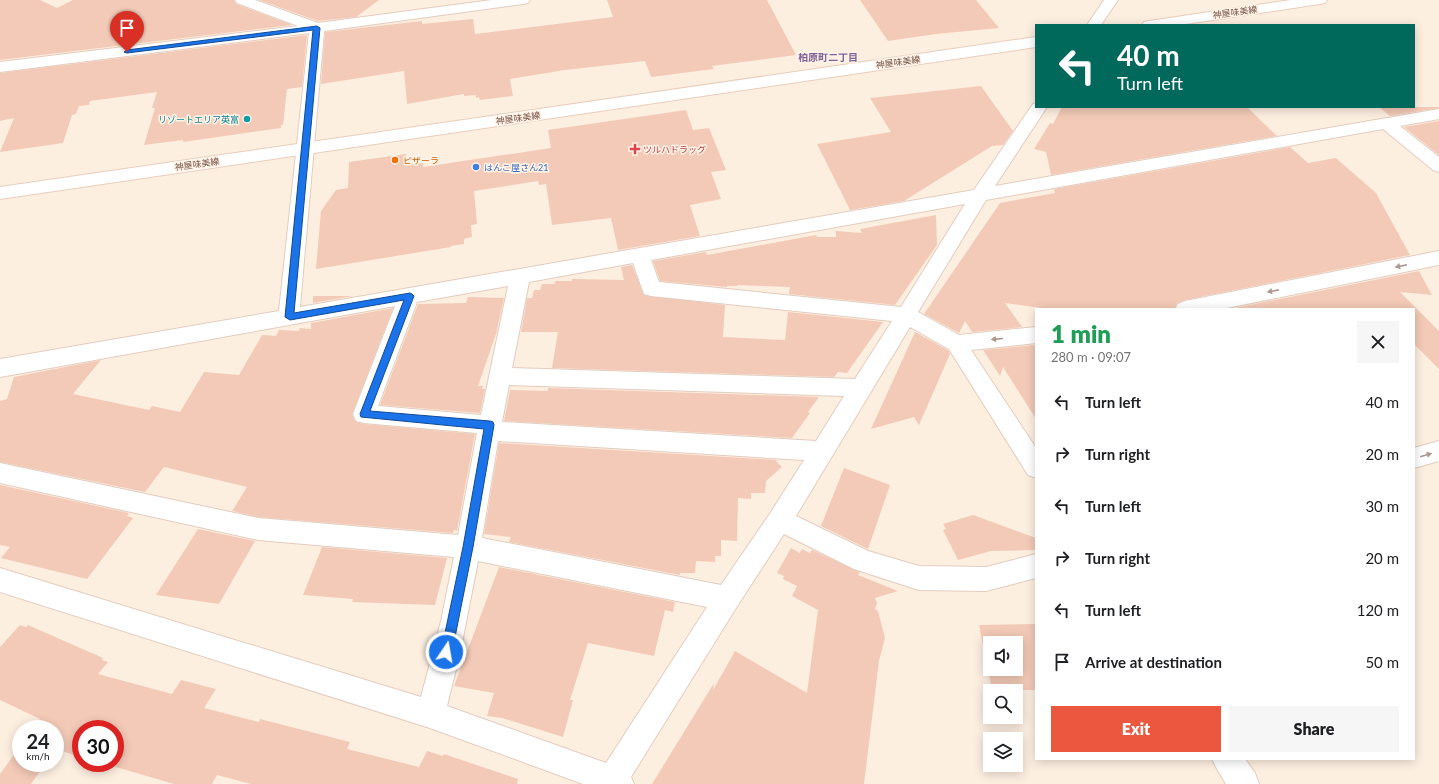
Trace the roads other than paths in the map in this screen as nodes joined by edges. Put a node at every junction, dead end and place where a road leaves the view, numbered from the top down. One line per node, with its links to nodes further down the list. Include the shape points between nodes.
1 (242, 0): 7 (street)
2 (523, 0): 7 (street)
3 (1111, 0): 5 (street)
4 (1320, 0): 6 (street, 神屋味美線)
5 (1095, 24)
6 (1156, 24)
7 (317, 28): 9 (street); 13 (street)
8 (1035, 42): 13 (street, 神屋味美線)
9 (0, 67)
10 (1038, 108): 16 (street)
11 (1439, 114): 12 (street)
12 (1387, 124): 14 (street); 16 (street)
13 (305, 149): 15 (street, 神屋味美線); 23 (street)
14 (1439, 166)
15 (0, 193)
16 (980, 195): 17 (street); 22 (street)
17 (640, 255): 19 (street); 22 (street, via 651,288)
18 (1439, 258): 21 (street, one-way to 21)
19 (520, 276): 20 (street); 27 (street)
20 (410, 296): 23 (street); 29 (street, via 364,414)
21 (1190, 308)
22 (906, 315): 25 (street); 28 (street)
23 (290, 317): 26 (street)
24 (1035, 335): 25 (street, one-way to 25)
25 (956, 343): 33 (street)
26 (0, 368)
27 (500, 376): 28 (street); 29 (street)
28 (861, 388): 30 (street)
29 (489, 428): 30 (street); 36 (street)
30 (822, 451): 35 (street)
31 (1439, 451): 32 (street, one-way to 31)
32 (1415, 458)
33 (1035, 466)
34 (0, 473): 36 (street, via 258,529)
35 (780, 520): 37 (street, via 863,561 919,578 986,579); 39 (street)
36 (468, 547): 39 (street); 40 (street, via 440,682)
37 (1035, 566)
38 (0, 580): 40 (street)
39 (727, 600): 42 (street)
40 (430, 714): 42 (street)
41 (1228, 760): 43 (street)
42 (614, 783)
43 (1244, 784)

